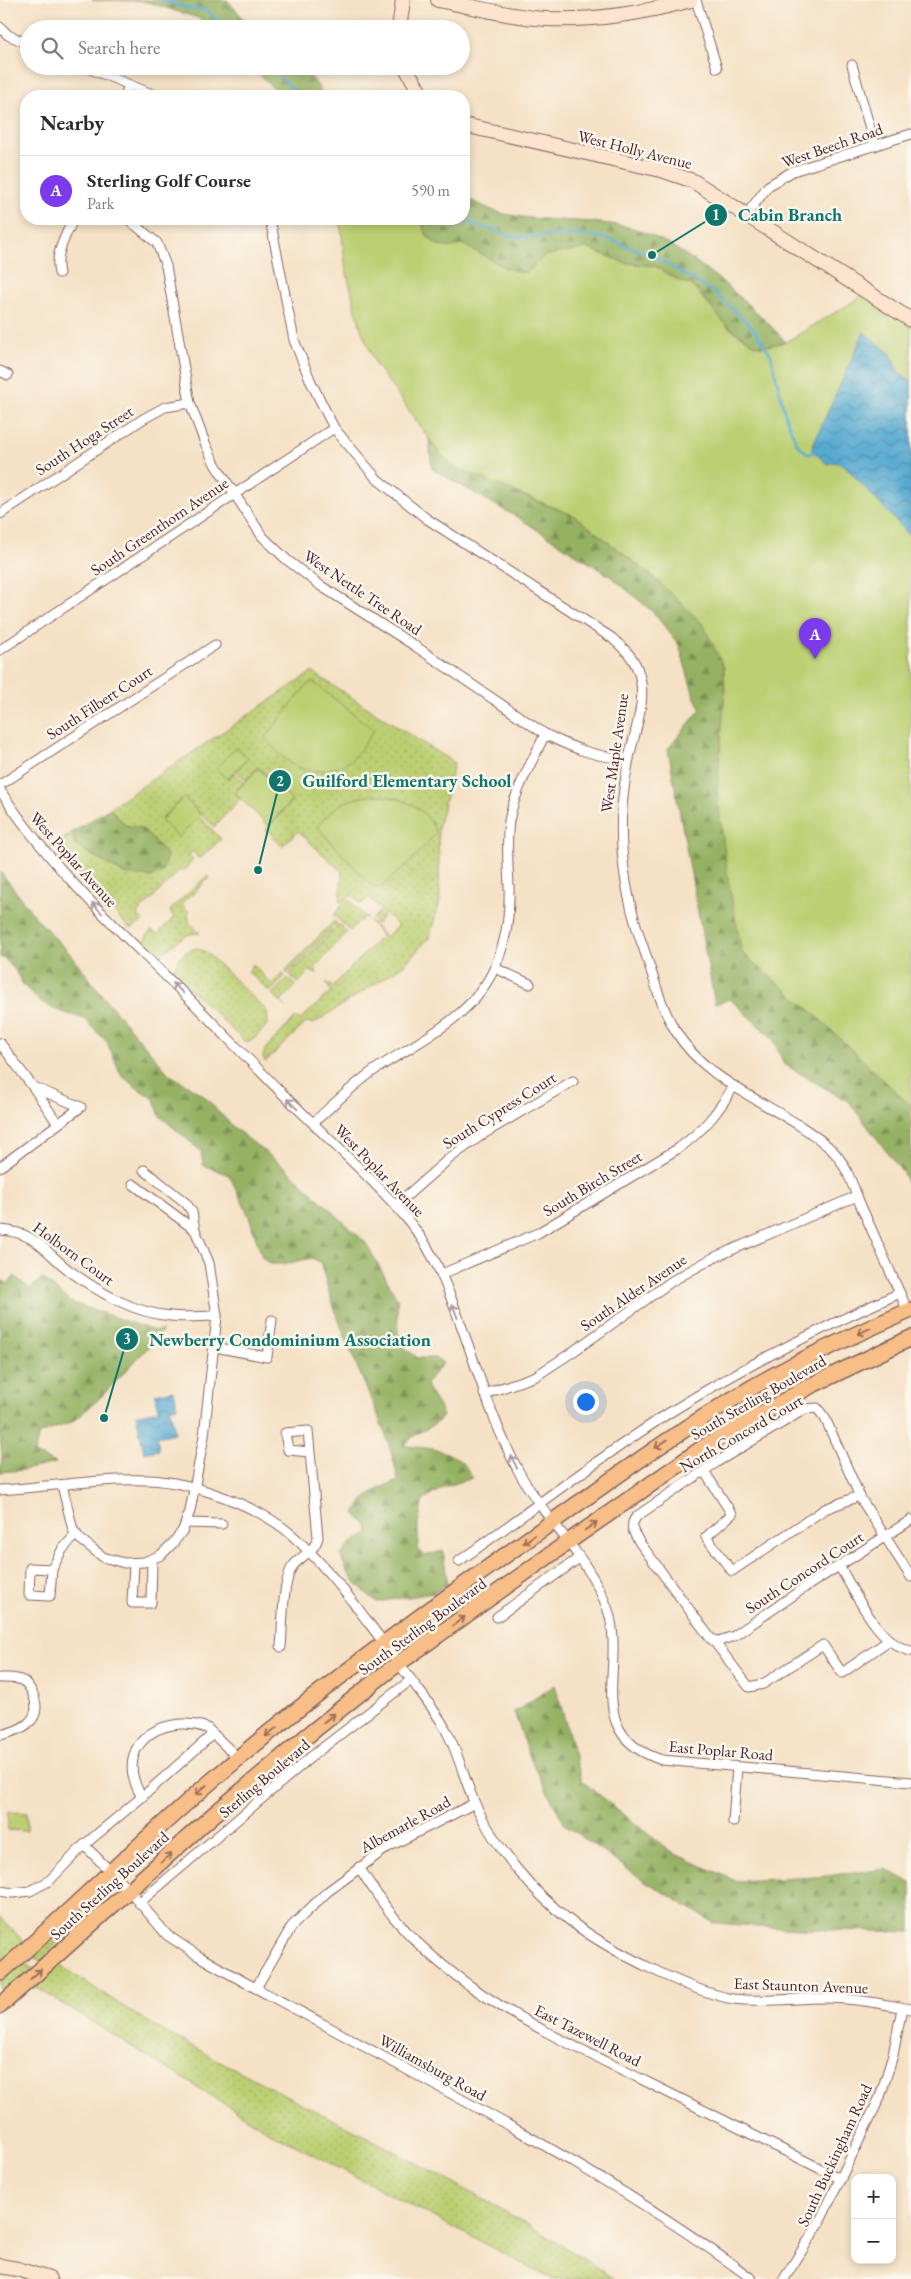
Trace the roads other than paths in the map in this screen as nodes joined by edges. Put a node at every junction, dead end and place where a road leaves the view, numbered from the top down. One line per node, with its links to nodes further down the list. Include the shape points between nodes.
1 (403, 0): 5 (street)
2 (438, 0): 3 (street, via 545,18 575,19 617,16)
3 (691, 0)
4 (696, 0): 9 (street)
5 (400, 20)
6 (0, 27): 7 (street)
7 (20, 40)
8 (852, 65): 18 (street)
9 (716, 68)
10 (105, 75): 12 (street)
11 (410, 75): 15 (street)
12 (129, 85): 13 (street); 14 (street)
13 (127, 90)
14 (142, 90)
15 (419, 90)
16 (470, 126): 19 (street, West Holly Avenue, via 661,170 693,181)
17 (911, 134): 18 (street, West Beech Road)
18 (875, 146): 19 (street, West Beech Road, via 793,171 768,186)
19 (747, 214): 24 (street, West Holly Avenue)
20 (70, 225): 23 (street, via 59,252)
21 (135, 225): 25 (street, West Nettle Tree Road, via 157,243 166,266)
22 (271, 225): 26 (street, West Maple Avenue, via 294,340 310,382)
23 (59, 273)
24 (911, 320)
25 (190, 402): 27 (street, West Nettle Tree Road, via 212,457); 28 (street, South Hoga Street, via 165,407 143,419)
26 (334, 428): 27 (street, South Greenthorn Avenue); 32 (street, West Maple Avenue, via 377,479 426,519 612,638 627,652 637,668 641,686 640,710)
27 (235, 493): 30 (street, South Greenthorn Avenue); 31 (street, West Nettle Tree Road, via 262,536 321,586)
28 (0, 514)
29 (214, 645): 33 (street, South Filbert Court)
30 (0, 650)
31 (545, 734): 32 (street, West Nettle Tree Road, via 594,755); 35 (street, via 518,790 510,821 508,920)
32 (629, 759): 39 (street, West Maple Avenue, via 622,808 621,855 624,884 635,922 675,1031 708,1067)
33 (0, 785)
34 (0, 790): 41 (street, West Poplar Avenue, one-way to 34, via 42,850)
35 (495, 968): 36 (street); 41 (street, via 476,996 450,1023 375,1070)
36 (530, 984)
37 (1, 1048): 40 (street)
38 (573, 1081): 47 (street, South Cypress Court, via 483,1134)
39 (734, 1086): 46 (street, West Maple Avenue, via 789,1118 832,1150 848,1173); 50 (street, South Birch Street, via 715,1116 680,1148 538,1233)
40 (33, 1087): 42 (street); 42 (street, via 81,1108)
41 (312, 1123): 47 (street, West Poplar Avenue)
42 (58, 1124): 43 (street)
43 (0, 1167)
44 (144, 1170): 49 (street, via 186,1203 192,1212)
45 (133, 1184): 49 (street)
46 (857, 1196): 51 (street, West Maple Avenue); 57 (street, South Alder Avenue, via 713,1258 672,1281 536,1376)
47 (396, 1205): 50 (street, West Poplar Avenue, via 424,1241)
48 (0, 1230): 53 (street, Holborn Court, via 17,1231 32,1238 94,1288 133,1308 172,1317)
49 (195, 1230): 53 (street, via 209,1263)
50 (442, 1274): 57 (street, West Poplar Avenue, one-way to 50)
51 (900, 1293): 52 (street, West Maple Avenue); 64 (street, South Sterling Boulevard, via 784,1346 725,1379 667,1415)
52 (910, 1313): 65 (main road, South Sterling Boulevard, one-way to 65, via 814,1354 755,1386 646,1454)
53 (217, 1316): 56 (street)
54 (272, 1320): 56 (street, via 267,1357)
55 (911, 1338): 71 (main road, South Sterling Boulevard, one-way to 55, via 675,1466 745,1422 820,1381)
56 (215, 1347): 61 (street)
57 (484, 1394): 64 (street, West Poplar Avenue, one-way to 57, via 518,1470)
58 (310, 1452): 72 (street, via 318,1537)
59 (704, 1470): 63 (street, North Concord Court, via 806,1410 817,1408 825,1418); 63 (street, via 732,1514 706,1536 732,1571 825,1509); 81 (street, North Concord Court, via 632,1521 632,1530)
60 (62, 1485): 61 (street, East Staunton Avenue, via 147,1480); 62 (street, East Staunton Avenue); 69 (street)
61 (196, 1487): 67 (street); 72 (street, East Staunton Avenue, via 273,1522)
62 (0, 1490)
63 (860, 1496): 70 (street)
64 (541, 1503): 65 (street, West Poplar Avenue); 75 (street, South Sterling Boulevard)
65 (554, 1520): 71 (street, West Poplar Avenue); 83 (main road, South Sterling Boulevard, one-way to 83)
66 (911, 1520): 70 (street, South Concord Court)
67 (186, 1523): 68 (street); 74 (street, via 174,1542)
68 (222, 1524)
69 (76, 1534): 76 (street, via 85,1545 103,1557); 78 (street)
70 (885, 1537): 77 (street, South Concord Court); 79 (street)
71 (568, 1542): 73 (street, East Poplar Road); 86 (main road, South Sterling Boulevard, one-way to 71)
72 (309, 1552): 83 (street, East Staunton Avenue, via 334,1578); 84 (street, via 298,1561 287,1582)
73 (579, 1558): 80 (street); 92 (street, East Poplar Road, via 609,1615 613,1639 611,1706 615,1722 625,1738 642,1753 662,1760)
74 (152, 1560): 76 (street); 76 (street, via 152,1603 132,1602)
75 (459, 1561)
76 (134, 1564)
77 (839, 1566): 81 (street, South Concord Court, via 734,1636); 82 (street)
78 (52, 1569)
79 (911, 1577)
80 (497, 1617)
81 (712, 1640): 82 (street, via 749,1687 763,1684 823,1645 842,1673)
82 (888, 1641): 85 (street)
83 (385, 1643): 86 (street, East Staunton Avenue); 91 (main road, South Sterling Boulevard, one-way to 91)
84 (281, 1646)
85 (911, 1652)
86 (399, 1663): 88 (street, East Staunton Avenue); 100 (main road, South Sterling Boulevard, one-way to 86, via 307,1736)
87 (0, 1678): 90 (street, via 24,1681 32,1691 36,1708 28,1725)
88 (411, 1680): 95 (street, East Staunton Avenue, via 447,1732); 102 (street, Sterling Boulevard, via 312,1756)
89 (213, 1734): 91 (street); 94 (street); 94 (street, via 200,1726 182,1725 163,1728 145,1737 135,1750 133,1763 134,1783)
90 (0, 1735)
91 (238, 1758): 99 (main road, South Sterling Boulevard, one-way to 99)
92 (737, 1767): 93 (street, East Poplar Road); 96 (street)
93 (911, 1782)
94 (142, 1797): 97 (street)
95 (475, 1803): 98 (street, Albemarle Road, via 388,1847); 106 (street, East Staunton Avenue, via 516,1867 553,1907 592,1936 668,1976 706,1992 735,1999 844,1999)
96 (733, 1822)
97 (84, 1844): 99 (street, Williamsburg Road); 101 (street, via 49,1881 39,1887 22,1893)
98 (359, 1867): 104 (street, Albemarle Road, via 299,1918); 107 (street, East Tazewell Road, via 379,1899 417,1941 494,2002 584,2051)
99 (109, 1872): 100 (street, Williamsburg Road); 103 (main road, South Sterling Boulevard)
100 (129, 1890): 102 (street, Williamsburg Road); 105 (main road, South Sterling Boulevard, one-way to 100)
101 (0, 1892)
102 (140, 1902): 104 (street, Williamsburg Road, via 167,1935 224,1972)
103 (0, 1973)
104 (256, 1988): 110 (street, Williamsburg Road, via 547,2146 623,2191)
105 (0, 2006)
106 (907, 2008): 107 (street, South Buckingham Road, via 880,2097)
107 (841, 2179): 111 (street, South Buckingham Road, via 809,2242)
108 (0, 2266): 109 (street)
109 (50, 2279)
110 (752, 2279)
111 (784, 2279)

